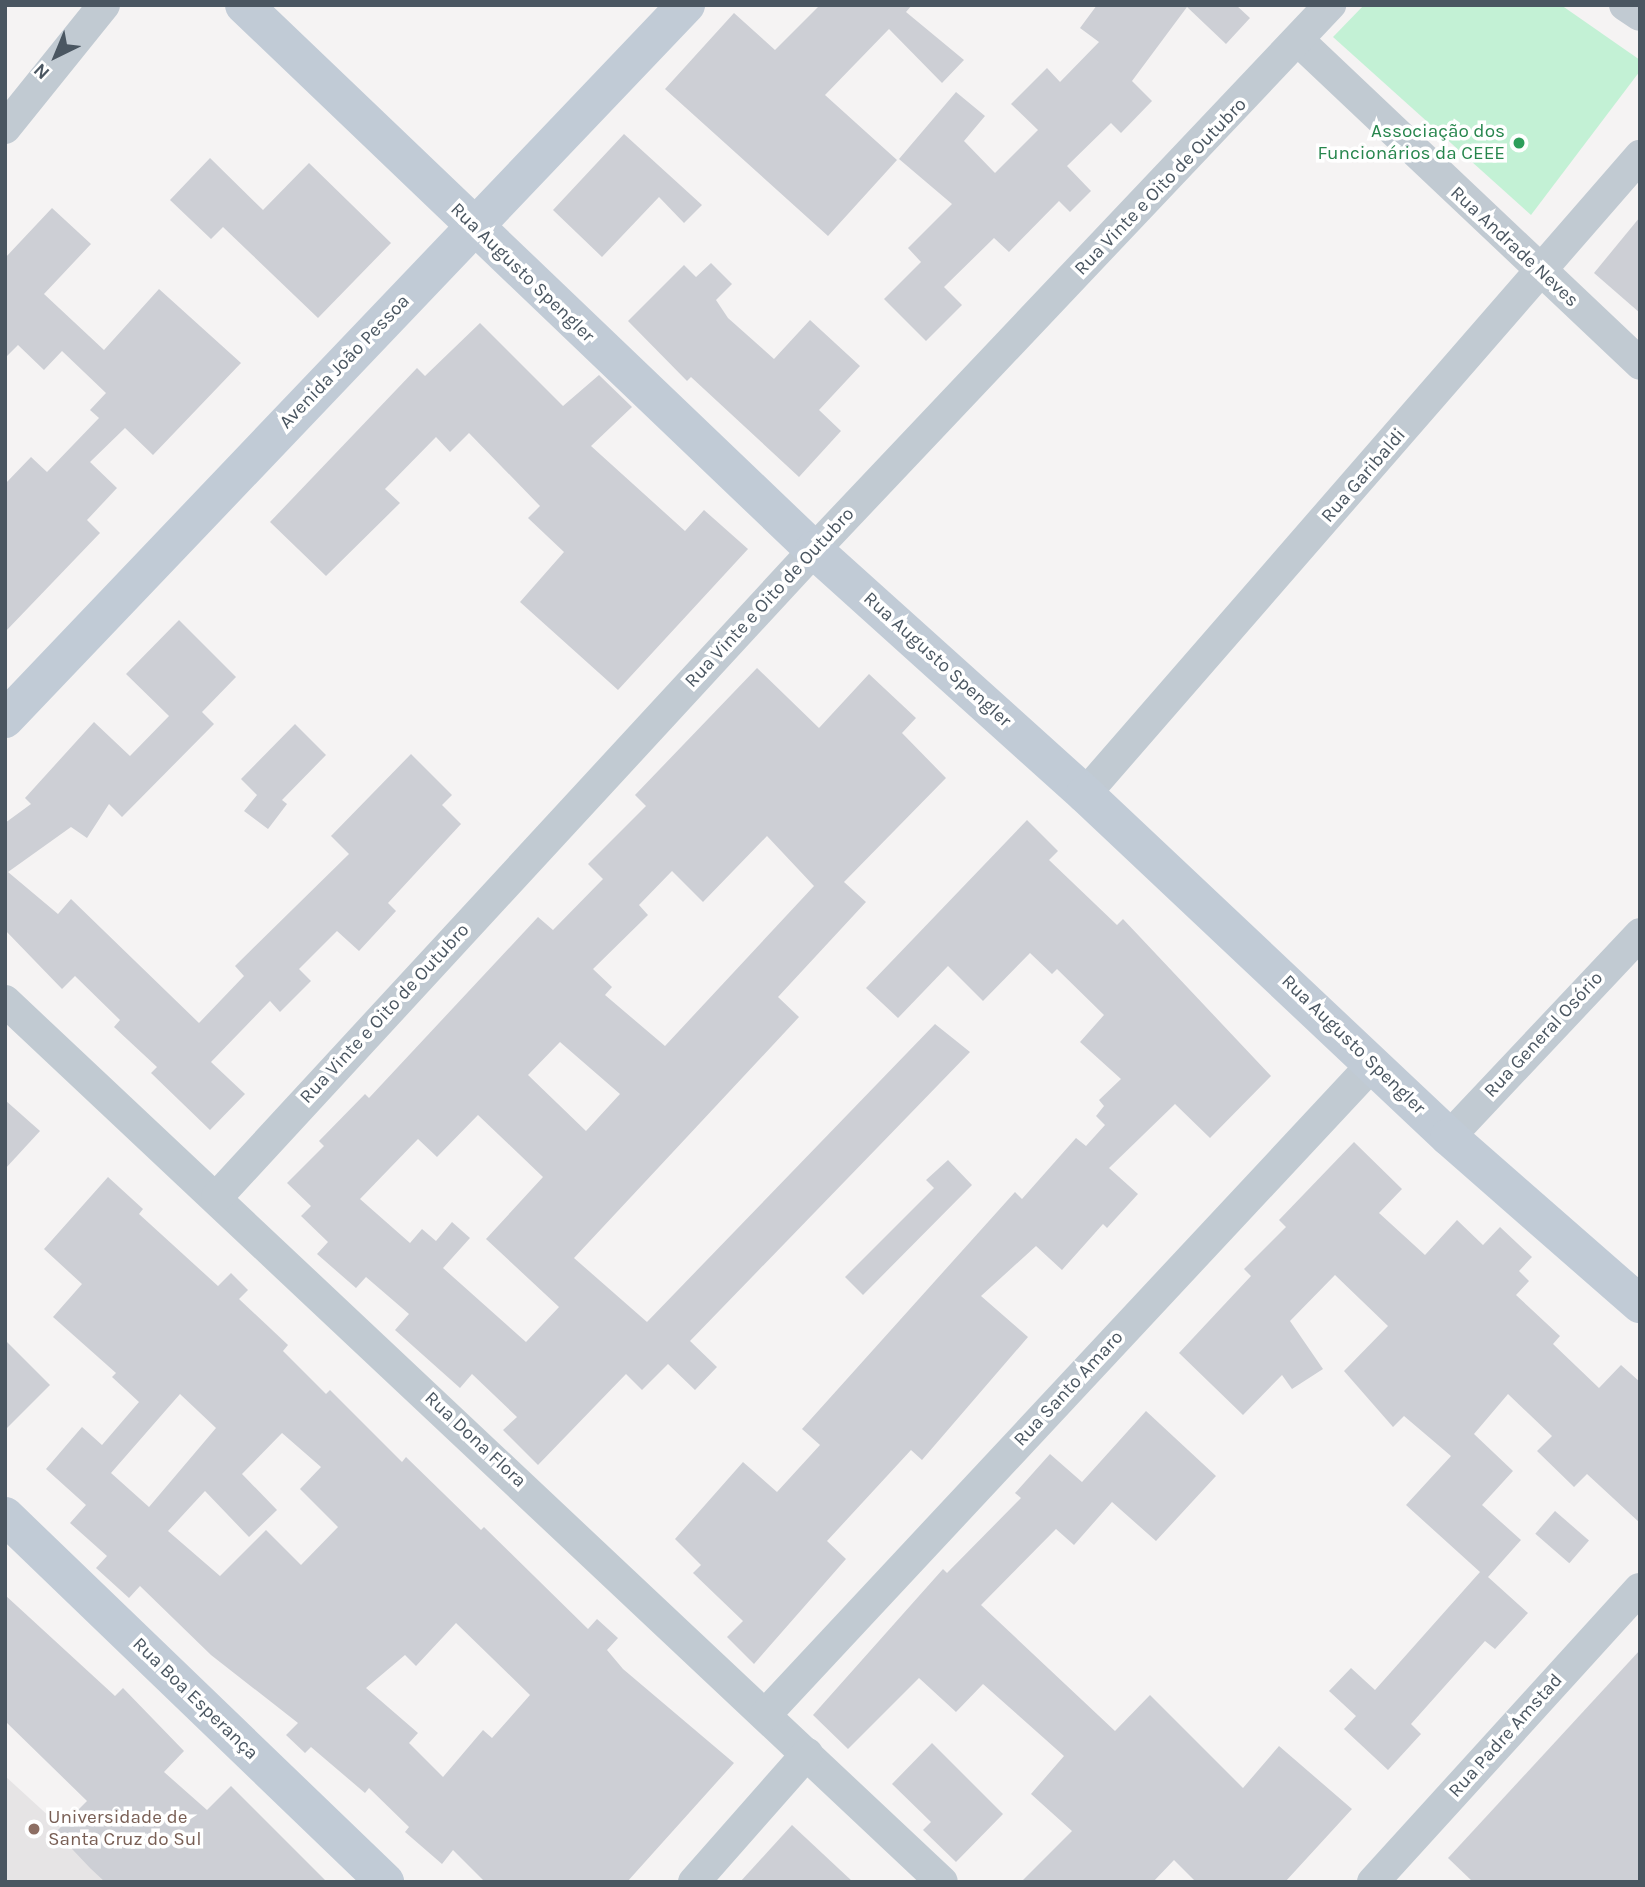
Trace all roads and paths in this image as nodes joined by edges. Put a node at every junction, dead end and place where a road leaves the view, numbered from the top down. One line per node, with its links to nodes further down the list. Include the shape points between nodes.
1 (104, 5): 8 (street)
2 (244, 5): 10 (street, Rua Augusto Spengler)
3 (686, 5): 10 (street, Avenida João Pessoa)
4 (1330, 5): 7 (street, Rua Vinte e Oito de Outubro)
5 (1625, 5): 6 (street)
6 (1640, 15)
7 (1299, 41): 11 (street, Rua Andrade Neves); 13 (street, Rua Vinte e Oito de Outubro)
8 (5, 128)
9 (1640, 156): 11 (street, Rua Garibaldi)
10 (474, 228): 13 (street, Rua Augusto Spengler); 14 (street, Avenida João Pessoa)
11 (1541, 275): 12 (street, Rua Andrade Neves); 15 (street, Rua Garibaldi)
12 (1640, 364)
13 (814, 550): 15 (street, Rua Augusto Spengler); 20 (street, Rua Vinte e Oito de Outubro)
14 (5, 719)
15 (1085, 794): 18 (street, Rua Augusto Spengler)
16 (1640, 934): 19 (street, Rua General Osório)
17 (5, 1001): 20 (street, Rua Dona Flora)
18 (1373, 1063): 19 (street, Rua Augusto Spengler); 24 (street, Rua Santo Amaro)
19 (1449, 1137): 21 (street, Rua Augusto Spengler)
20 (217, 1196): 24 (street, Rua Dona Flora)
21 (1640, 1304)
22 (5, 1516): 26 (street, Rua Boa Esperança)
23 (1640, 1589): 29 (street, Rua Padre Amstad)
24 (765, 1715): 25 (street, Rua Dona Flora)
25 (807, 1754): 27 (street); 28 (street, Rua Dona Flora)
26 (385, 1882)
27 (694, 1882)
28 (942, 1882)
29 (1373, 1882)

